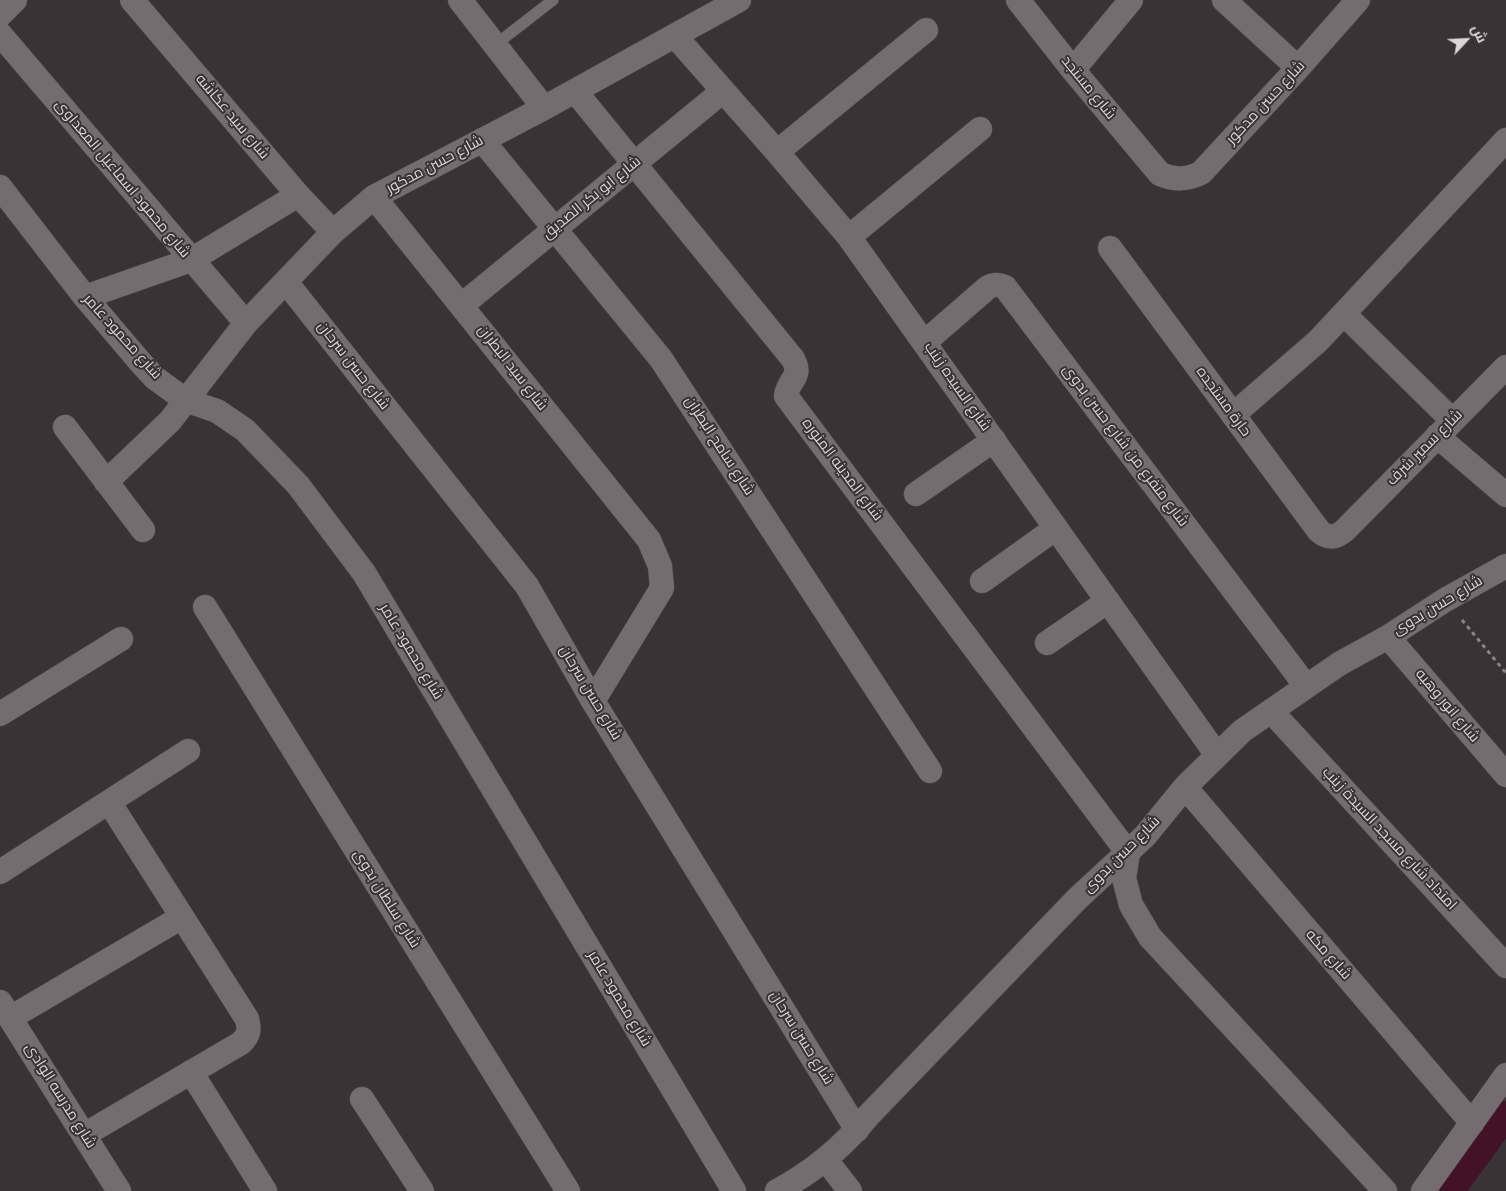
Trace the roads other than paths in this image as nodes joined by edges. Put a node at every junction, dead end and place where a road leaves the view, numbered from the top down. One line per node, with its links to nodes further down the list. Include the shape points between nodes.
1 (15, 0): 10 (street)
2 (132, 0): 27 (street, شارع سيد عكاشه)
3 (460, 0): 14 (street)
4 (553, 0): 14 (lane)
5 (739, 0): 13 (street, شارع حسن مدكور)
6 (1018, 0): 16 (street, شارع مستجد)
7 (1131, 0): 16 (street)
8 (1224, 0): 15 (street)
9 (1358, 0): 15 (street, شارع حسن مدكور)
10 (0, 15)
11 (926, 30): 23 (street)
12 (0, 34): 33 (street, شارع محمود اسماعيل المعداوى)
13 (675, 36): 17 (street, شارع حسن مدكور); 18 (street, شارع السيده زينب)
14 (495, 46): 19 (street)
15 (1298, 68): 25 (street, شارع حسن مدكور, via 1201,173 1180,179)
16 (1073, 70): 25 (street, شارع مستجد)
17 (576, 90): 19 (street, شارع حسن مدكور); 24 (street, شارع المدينه المنوره)
18 (724, 90): 23 (street, شارع السيده زينب); 24 (street, شارع ابو بكر الصديق)
19 (544, 108): 21 (street, شارع حسن مدكور)
20 (980, 129): 31 (street)
21 (482, 140): 28 (street, شارع حسن مدكور); 29 (street, شارع سامح البطران)
22 (1506, 140): 37 (street)
23 (777, 152): 31 (street, شارع السيده زينب)
24 (634, 164): 29 (street, شارع ابو بكر الصديق); 69 (street, شارع المدينه المنوره, via 793,359 797,371 786,396)
25 (1160, 174)
26 (0, 187): 35 (street, شارع محمود عامر)
27 (298, 195): 30 (street, شارع سيد عكاشه); 33 (street)
28 (374, 198): 30 (street, شارع حسن مدكور); 36 (street, شارع سيد البطران)
29 (555, 228): 36 (street, شارع ابو بكر الصديق); 65 (street, شارع سامح البطران, via 638,328 683,390)
30 (333, 232): 34 (street, شارع حسن مدكور)
31 (849, 237): 39 (street, شارع السيده زينب)
32 (1110, 248): 42 (street, حارة مستجده)
33 (191, 260): 35 (street); 38 (street, شارع محمود اسماعيل المعداوى)
34 (286, 282): 38 (street, شارع حسن مدكور); 60 (street, شارع حسن سرحان, via 527,586)
35 (85, 297): 41 (street, شارع محمود عامر, via 156,378)
36 (462, 305): 60 (street, شارع سيد البطران, via 649,540 660,566 662,588)
37 (1344, 314): 42 (street); 44 (street)
38 (246, 323): 41 (street, شارع حسن مدكور)
39 (925, 342): 45 (street, شارع السيده زينب); 59 (street, شارع متفرع من شارع حسن بدوى, via 987,288 992,285 1005,288)
40 (1506, 367): 44 (street, شارع سمير شرف)
41 (185, 400): 46 (street, شارع حسن مدكور, via 170,421); 85 (street, شارع محمود عامر, via 217,410 245,430 298,485 364,573)
42 (1234, 416): 51 (street, حارة مستجده, via 1318,531 1332,537)
43 (65, 427): 46 (street)
44 (1444, 428): 48 (street); 51 (street, شارع سمير شرف)
45 (994, 440): 47 (street); 49 (street, شارع السيده زينب)
46 (106, 482): 50 (street)
47 (916, 494)
48 (1506, 495)
49 (1056, 528): 53 (street); 54 (street, شارع السيده زينب)
50 (144, 530)
51 (1345, 530)
52 (1506, 566): 56 (street, شارع حسن بدوى)
53 (982, 581)
54 (1108, 601): 58 (street); 64 (street, شارع السيده زينب)
55 (205, 607): 84 (street, شارع سلطان بدوى)
56 (1388, 637): 59 (street, شارع حسن بدوى); 66 (street, شارع انور وهبه)
57 (121, 639): 62 (street)
58 (1047, 643)
59 (1306, 686): 61 (street, شارع حسن بدوى)
60 (593, 701): 78 (street, شارع حسن سرحان)
61 (1271, 711): 64 (street, شارع حسن بدوى, via 1242,731); 72 (street, امتداد شارع مسجد السيدة زينب)
62 (0, 714)
63 (188, 751): 68 (street)
64 (1217, 755): 67 (street, شارع حسن بدوى)
65 (930, 771)
66 (1506, 775)
67 (1185, 787): 69 (street, شارع حسن بدوى); 77 (street, شارع مكه)
68 (109, 802): 70 (street); 71 (street)
69 (1128, 853): 78 (street, شارع حسن بدوى, via 1077,899); 88 (street, via 1124,878 1131,905 1150,936)
70 (0, 872)
71 (182, 917): 73 (street); 74 (street, via 250,1028 248,1036 241,1042)
72 (1506, 966)
73 (5, 1010): 79 (street, شارع مدرسه الوادى)
74 (191, 1072): 79 (street); 82 (street)
75 (1506, 1075): 77 (street)
76 (362, 1099): 83 (street)
77 (1472, 1123): 89 (street)
78 (857, 1130): 80 (street, شارع حسن بدوى)
79 (84, 1135): 81 (street, شارع مدرسه الوادى)
80 (826, 1160): 86 (street, شارع حسن بدوى); 87 (street)
81 (119, 1191)
82 (265, 1191)
83 (422, 1191)
84 (568, 1191)
85 (734, 1191)
86 (776, 1191)
87 (850, 1191)
88 (1385, 1191)
89 (1423, 1191)

